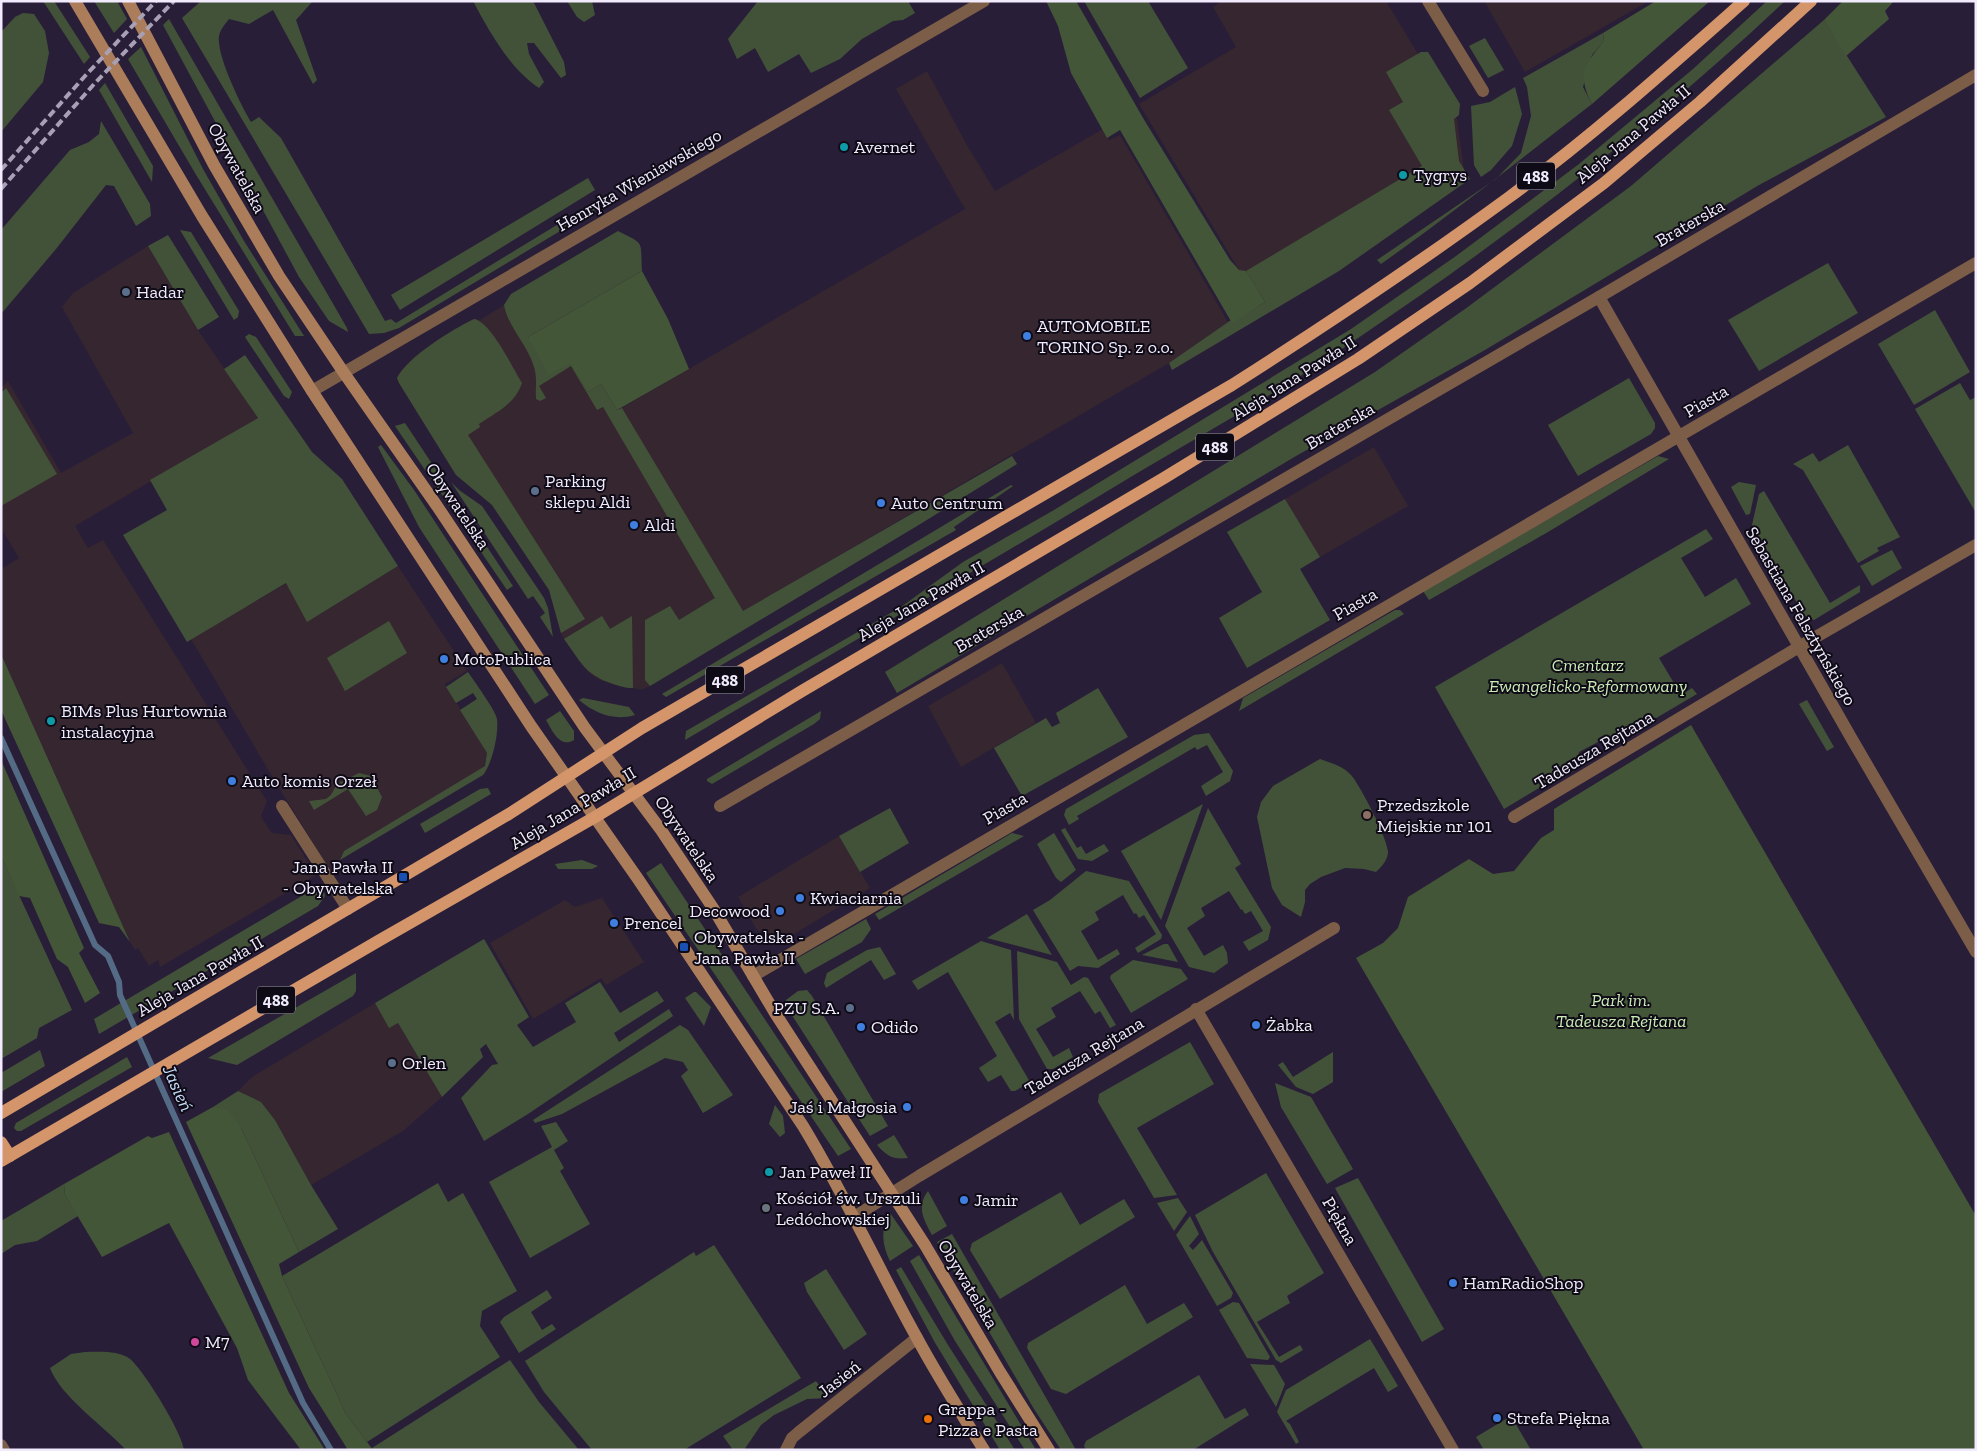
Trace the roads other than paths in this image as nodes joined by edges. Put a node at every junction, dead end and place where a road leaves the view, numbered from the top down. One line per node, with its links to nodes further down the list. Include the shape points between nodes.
1 (75, 1): 12 (main road, via 202,216)
2 (128, 1): 11 (main road, Obywatelska, via 246,222)
3 (984, 1): 11 (street, Henryka Wieniawskiego)
4 (1428, 1): 8 (street)
5 (1744, 1): 16 (main road, Aleja Jana Pawła II / 488, via 1510,197 1313,333 1232,385)
6 (1811, 1): 18 (main road, Aleja Jana Pawła II / 488, via 1708,95 1611,176 1416,320 1262,419)
7 (1976, 75): 10 (street, Braterska)
8 (1483, 91)
9 (1976, 263): 13 (street, Piasta)
10 (1599, 297): 13 (street, Sebastiana Felsztyńskiego); 20 (street, Braterska)
11 (344, 373): 12 (street, Henryka Wieniawskiego); 16 (main road, Obywatelska)
12 (312, 391): 17 (main road, via 531,726)
13 (1678, 437): 15 (street, Sebastiana Felsztyńskiego); 26 (street, Piasta)
14 (1976, 545): 15 (street, Tadeusza Rejtana)
15 (1799, 647): 22 (street, Tadeusza Rejtana); 25 (street, Sebastiana Felsztyńskiego)
16 (604, 753): 17 (main road, Aleja Jana Pawła II / 488); 18 (main road, Obywatelska)
17 (568, 777): 21 (main road); 23 (main road, Aleja Jana Pawła II / 488)
18 (634, 793): 21 (main road, Aleja Jana Pawła II / 488); 26 (main road, Obywatelska, via 713,908)
19 (282, 806): 23 (street)
20 (720, 806)
21 (595, 817): 30 (main road, Aleja Jana Pawła II / 488); 32 (main road, via 803,1126)
22 (1514, 817)
23 (348, 909): 28 (main road, Aleja Jana Pawła II / 488)
24 (1334, 928): 27 (street, Tadeusza Rejtana)
25 (1976, 952)
26 (753, 976): 31 (main road, Obywatelska)
27 (1196, 1009): 31 (street, Tadeusza Rejtana); 39 (street, Piękna)
28 (1, 1113)
29 (1, 1142): 30 (main road)
30 (6, 1158)
31 (892, 1193): 32 (street, Tadeusza Rejtana); 38 (main road, Obywatelska)
32 (854, 1217): 33 (main road)
33 (917, 1338): 36 (street, Jasień, via 799,1432); 37 (main road)
34 (1, 1445): 35 (street)
35 (4, 1450)
36 (786, 1450)
37 (984, 1450)
38 (1049, 1450)
39 (1454, 1450)

